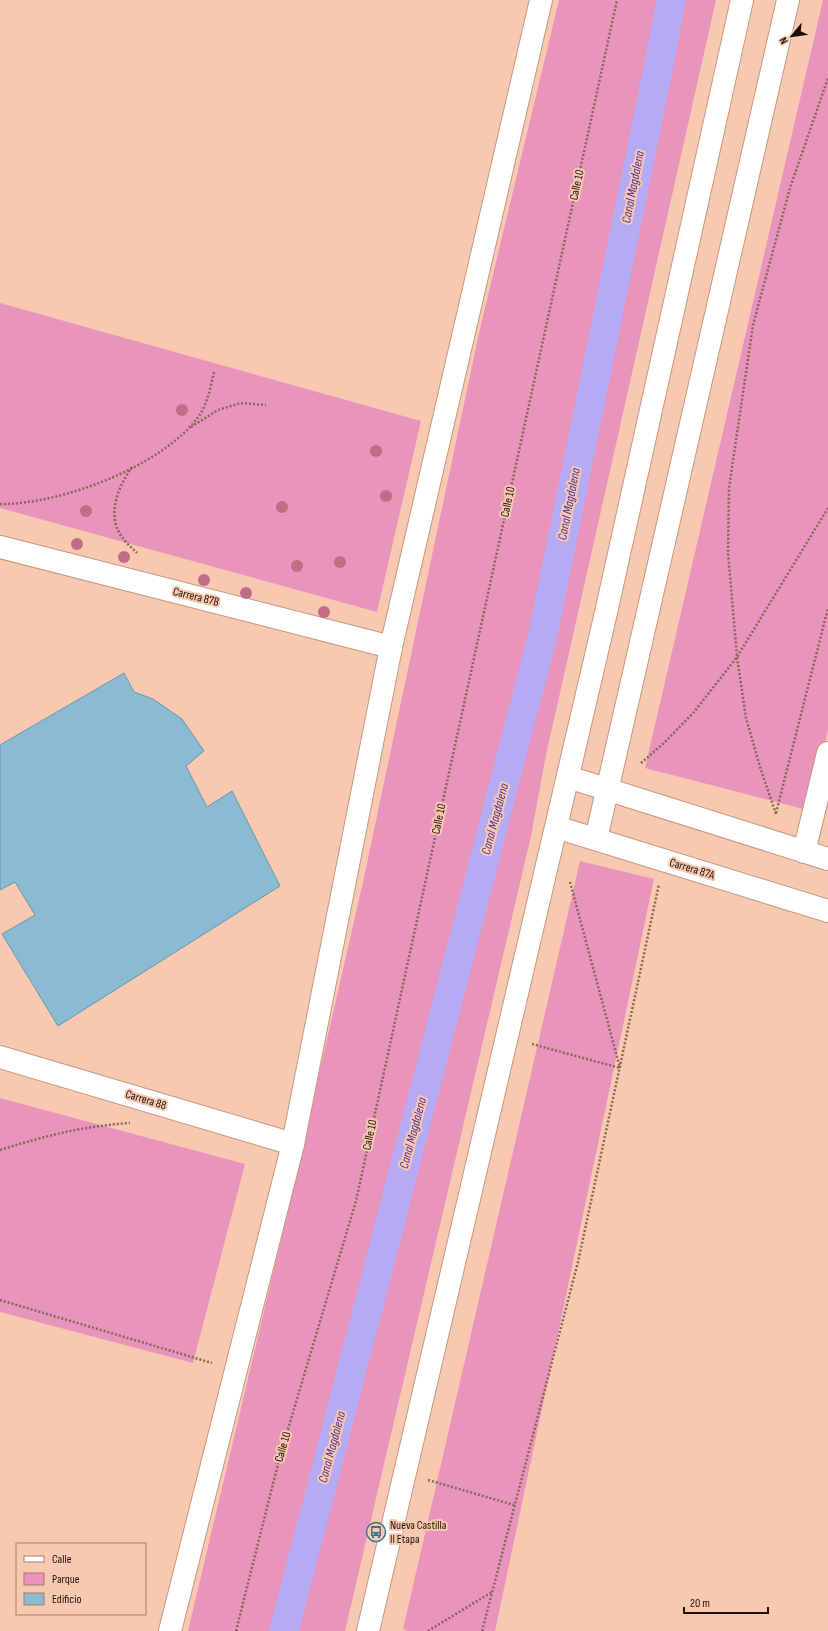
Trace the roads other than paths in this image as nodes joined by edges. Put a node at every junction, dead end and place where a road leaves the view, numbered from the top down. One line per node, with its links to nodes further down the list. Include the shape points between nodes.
1 (541, 0): 5 (street)
2 (742, 0): 7 (street)
3 (788, 0): 8 (street)
4 (0, 547): 5 (street, Carrera 87B)
5 (391, 647): 15 (street)
6 (828, 752): 11 (street)
7 (568, 778): 8 (street); 9 (street)
8 (608, 790): 10 (street); 11 (street)
9 (556, 827): 10 (street, Carrera 87A); 17 (street)
10 (596, 840): 13 (street, Carrera 87A)
11 (804, 852): 12 (street)
12 (828, 859)
13 (828, 911)
14 (0, 1057): 15 (street, Carrera 88)
15 (293, 1144): 16 (street)
16 (170, 1631)
17 (368, 1631)

